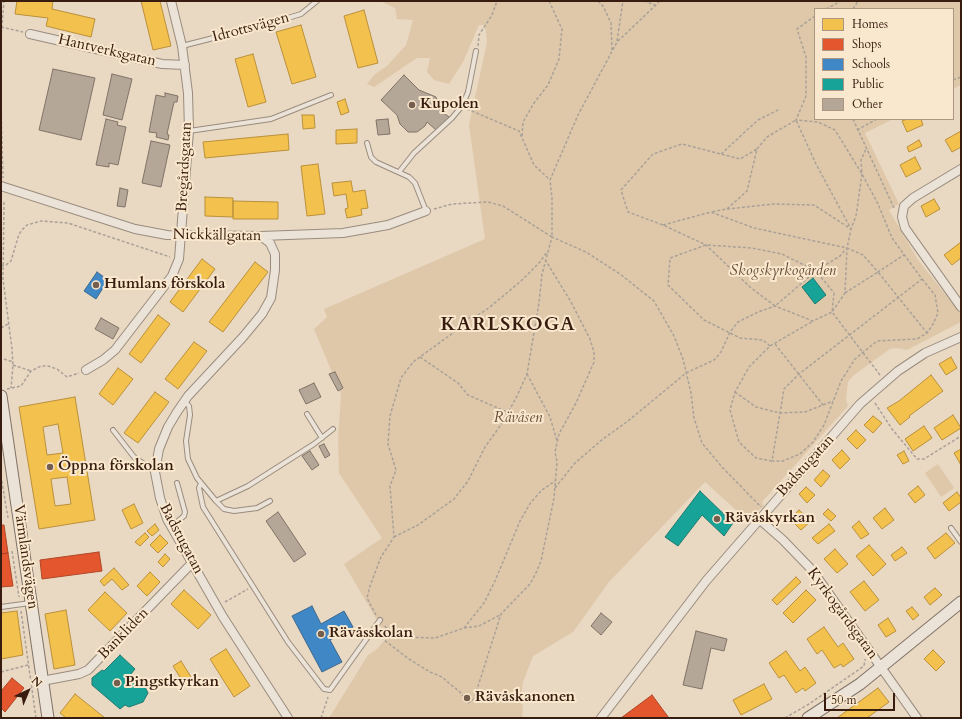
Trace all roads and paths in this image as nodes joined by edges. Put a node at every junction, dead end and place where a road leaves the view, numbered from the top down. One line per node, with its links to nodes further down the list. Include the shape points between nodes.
1 (4, 1): 14 (path)
2 (171, 1): 18 (street, Bregårdsgatan)
3 (317, 1): 18 (lane, Idrottsvägen, via 301,14)
4 (497, 1): 20 (path, via 492,15 479,35)
5 (549, 1): 31 (path, via 562,29 560,59 548,85 523,122)
6 (598, 1): 19 (path, via 604,6 611,24)
7 (623, 1): 17 (path)
8 (644, 1): 11 (path)
9 (660, 1): 11 (path)
10 (841, 1): 12 (path)
11 (654, 5): 17 (path)
12 (828, 8)
13 (814, 17): 26 (path, via 797,29 806,58 806,96)
14 (2, 27): 15 (path); 16 (path)
15 (30, 34): 21 (street, Hantverksgatan, via 140,59)
16 (1, 38)
17 (617, 42): 19 (path)
18 (182, 46): 21 (street, Bregårdsgatan)
19 (612, 50): 40 (path, via 578,115)
20 (476, 51): 38 (lane, via 468,92 462,106 414,153)
21 (184, 65): 30 (street, Bregårdsgatan)
22 (331, 95): 30 (lane, via 271,119)
23 (1, 106): 32 (path)
24 (780, 108): 36 (path, via 758,120)
25 (474, 112): 31 (path, via 509,125)
26 (796, 120): 34 (path, via 767,137); 39 (path, via 818,122 835,130); 49 (path)
27 (853, 120): 29 (path)
28 (875, 120): 29 (path)
29 (857, 130): 35 (path)
30 (189, 131): 50 (street, Bregårdsgatan)
31 (522, 136): 40 (path, via 534,165)
32 (2, 139): 41 (path)
33 (367, 143): 38 (lane, via 371,157 376,162)
34 (757, 149): 36 (path, via 740,159); 44 (path, via 747,191)
35 (866, 149): 39 (path, via 861,160); 47 (path, via 895,210)
36 (720, 154): 48 (path, via 682,144 653,154 621,190 628,212)
37 (961, 169): 47 (street, via 913,198 904,206)
38 (399, 172): 45 (lane, via 415,183)
39 (862, 174): 49 (path, via 856,216); 56 (path, via 892,238)
40 (550, 180): 52 (path)
41 (2, 182): 42 (street, Nickkällgatan)
42 (10, 191): 43 (street); 50 (street, Nickkällgatan, via 135,229)
43 (2, 198): 59 (path)
44 (727, 209): 46 (path); 49 (path, via 774,204 814,205)
45 (426, 211): 51 (street, Nickkällgatan, via 367,230); 52 (path, via 452,204 488,202 502,206)
46 (711, 212): 48 (path); 54 (path, via 754,228)
47 (903, 212): 66 (street, via 905,228)
48 (663, 225): 53 (path)
49 (851, 230): 54 (path)
50 (181, 236): 51 (street, Nickkällgatan); 57 (street, Bregårdsgatan)
51 (261, 236): 91 (street, Badstugatan, via 270,243 275,254 271,298 262,314 243,337)
52 (552, 237): 55 (path); 84 (path, via 586,252 620,274 654,301 674,336)
53 (706, 245): 60 (path, via 752,248 782,254); 65 (path, via 750,287); 71 (path, via 670,258 668,285 704,320)
54 (847, 248): 60 (path, via 840,256); 61 (path, via 863,255); 63 (path)
55 (548, 250): 58 (path); 78 (path, via 532,270 502,297 480,314 469,318)
56 (904, 255): 61 (path); 62 (path)
57 (178, 259): 59 (path, via 68,223 41,221 27,225 23,229 11,261); 82 (street, Bregårdsgatan, via 172,276 116,350)
58 (546, 261): 85 (path); 101 (path, via 571,302 594,352 594,362)
59 (2, 266): 69 (path)
60 (816, 271): 65 (path); 67 (path, via 834,293)
61 (878, 272): 63 (path); 64 (path)
62 (922, 279): 64 (path); 72 (path, via 935,295 938,313)
63 (845, 293): 67 (path)
64 (900, 297): 72 (path); 73 (path)
65 (775, 306): 68 (path); 71 (path, via 746,317)
66 (961, 307)
67 (832, 312): 68 (path); 73 (path)
68 (813, 321): 75 (path)
69 (9, 324): 70 (path); 80 (path)
70 (1, 328)
71 (730, 332): 76 (path, via 740,338 763,340); 84 (path, via 721,352 714,360)
72 (927, 333): 77 (path, via 917,339 877,341)
73 (850, 336): 77 (path); 86 (path)
74 (961, 336): 89 (street, Badstugatan, via 925,353 898,370)
75 (775, 344): 76 (path); 86 (path)
76 (770, 346): 88 (path, via 749,367)
77 (863, 353): 87 (path); 92 (path, via 841,381)
78 (420, 357): 94 (path, via 446,374 468,395); 114 (path, via 400,378 390,416 388,444 396,470 390,486)
79 (4, 359): 80 (path)
80 (13, 362): 81 (path)
81 (13, 365): 83 (path); 83 (path, via 11,388 21,386)
82 (86, 370): 83 (path, via 67,377 63,372 48,366)
83 (31, 371)
84 (686, 373): 107 (path, via 585,454); 110 (path, via 694,418 702,443)
85 (527, 374): 94 (path); 101 (path, via 550,417)
86 (799, 374): 93 (path); 95 (path, via 784,390)
87 (882, 378)
88 (735, 392): 95 (path, via 756,407); 102 (path, via 730,410 739,442 756,458)
89 (872, 392): 99 (path, via 877,397 875,404 917,459 924,459); 111 (street, Badstugatan)
90 (1, 396): 118 (street, Värmlandsvägen)
91 (184, 401): 103 (street, Badstugatan, via 168,427 159,449); 106 (lane, via 189,406 190,415 186,453)
92 (834, 401): 93 (path); 102 (path, via 813,442 800,454 784,461)
93 (823, 405): 95 (path, via 805,412)
94 (508, 412): 114 (path, via 485,447 468,481 454,499 418,525)
95 (780, 413): 102 (path)
96 (307, 414): 100 (lane)
97 (333, 429): 100 (lane)
98 (113, 430): 103 (lane, via 134,457)
99 (961, 436)
100 (322, 438): 108 (lane, via 248,486)
101 (557, 442): 104 (path)
102 (772, 461)
103 (155, 472): 112 (street, Badstugatan, via 160,498)
104 (555, 481): 107 (path); 124 (path, via 531,502 520,521 493,586)
105 (177, 483): 112 (lane, via 186,512)
106 (201, 483): 108 (lane); 117 (lane, via 199,488 203,507)
107 (555, 488): 122 (path, via 535,575 530,584)
108 (216, 501): 109 (lane, via 224,509 234,511 257,508)
109 (270, 501)
110 (763, 509)
111 (759, 519): 125 (street, Kyrkogårdsgatan, via 812,570); 134 (street, Badstugatan, via 706,581)
112 (172, 526): 116 (street, Badstugatan)
113 (951, 528): 115 (lane)
114 (394, 537): 123 (path, via 381,557 367,598)
115 (961, 542)
116 (193, 562): 129 (street, Bankliden, via 88,670); 132 (street, Badstugatan, via 223,617)
117 (253, 586): 120 (path, via 226,600); 130 (lane, via 288,642 324,689)
118 (32, 602): 121 (lane); 129 (street, Värmlandsvägen)
119 (961, 602): 127 (street)
120 (224, 606)
121 (1, 608)
122 (501, 614): 123 (path, via 474,699 468,703 460,692 442,677 414,662 384,640 379,630); 124 (path, via 479,626)
123 (380, 620): 124 (path, via 390,632 400,636 435,638); 130 (lane)
124 (464, 628)
125 (870, 652): 127 (street, Kyrkogårdsgatan); 135 (path, via 865,657 864,666)
126 (28, 665): 128 (path)
127 (881, 668): 136 (street); 137 (street, Kyrkogårdsgatan)
128 (1, 672)
129 (42, 681): 131 (street, Värmlandsvägen)
130 (330, 690): 133 (path)
131 (48, 718)
132 (288, 718)
133 (321, 718)
134 (600, 718)
135 (784, 718)
136 (808, 718)
137 (917, 718)

